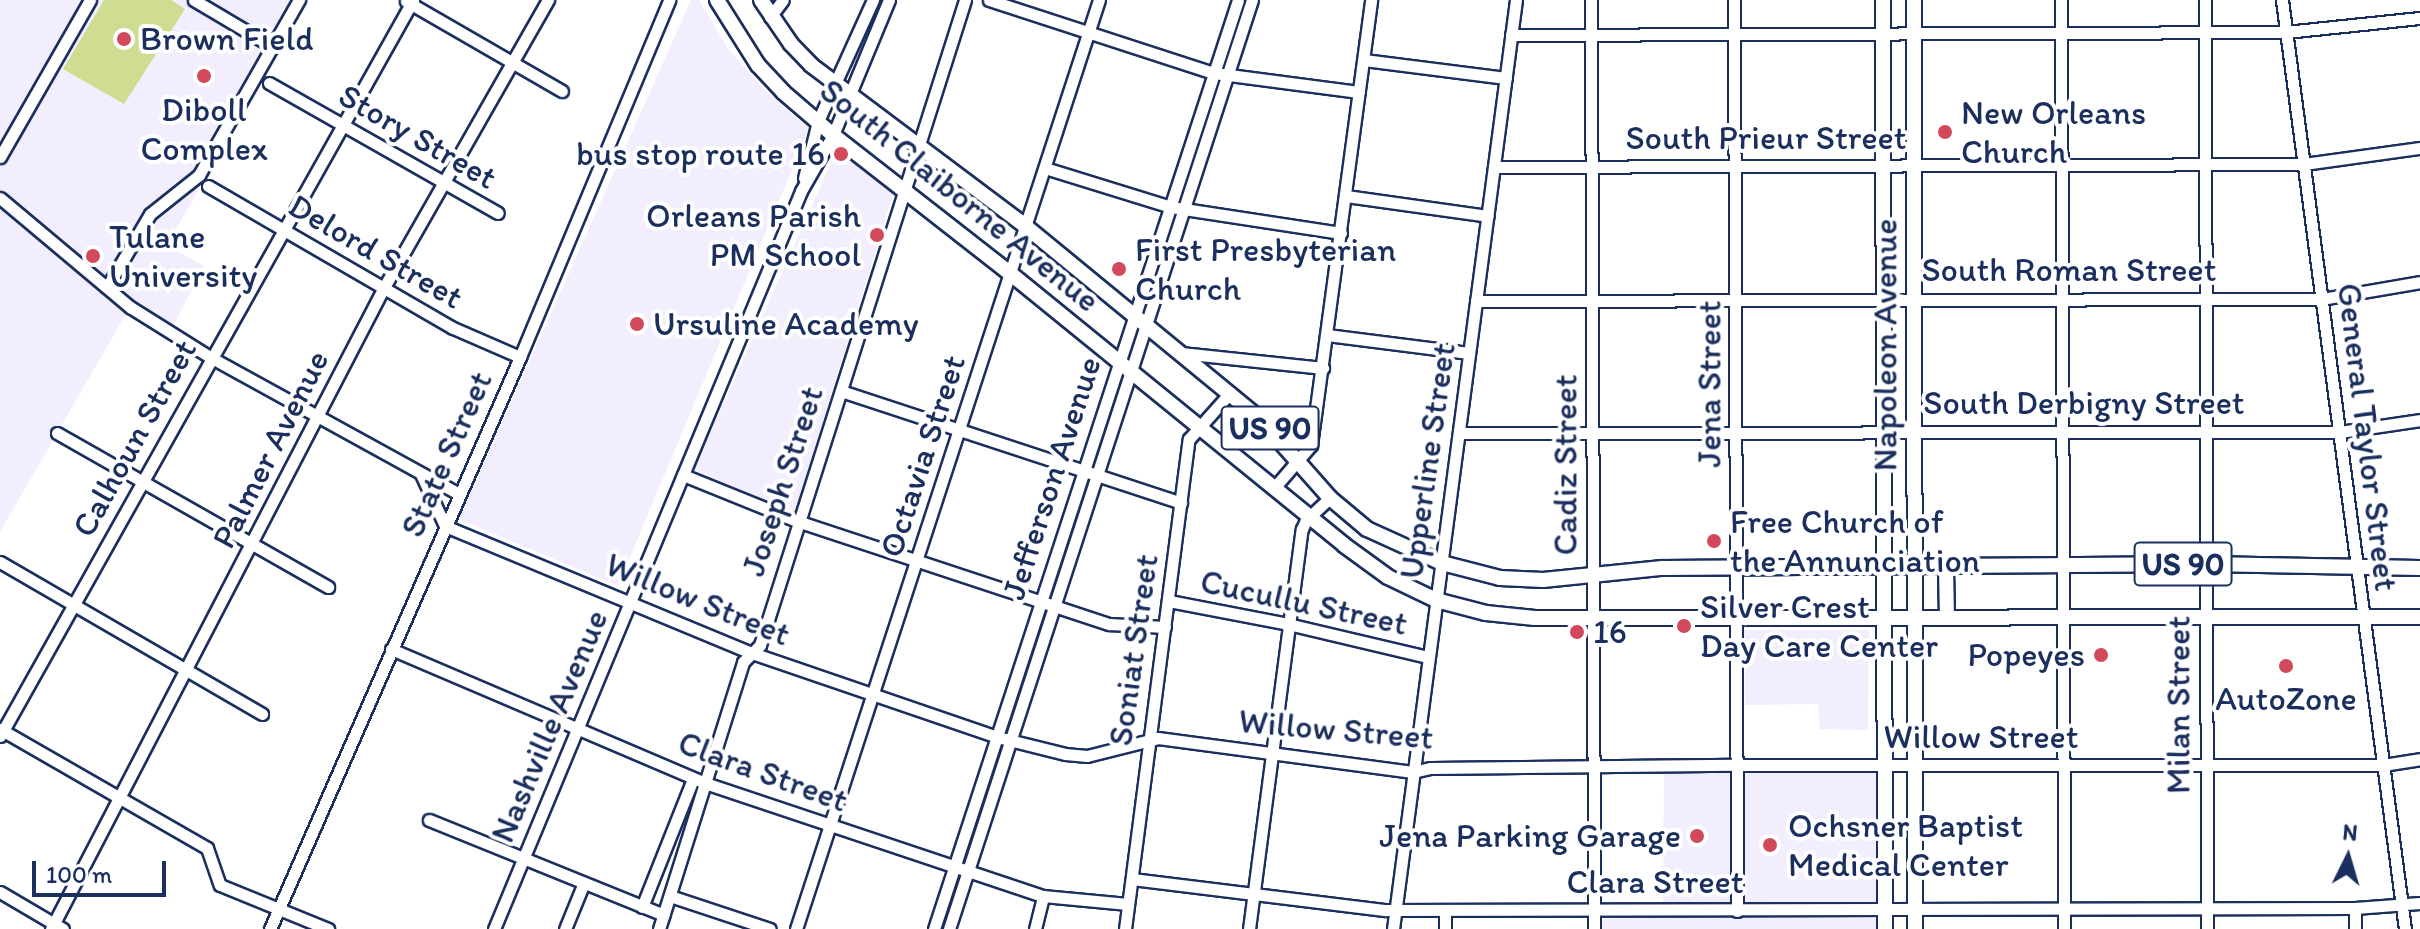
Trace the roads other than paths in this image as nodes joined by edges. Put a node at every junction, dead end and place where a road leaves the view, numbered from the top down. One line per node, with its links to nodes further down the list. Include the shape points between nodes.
1 (90, 0): 53 (street)
2 (194, 0): 37 (street)
3 (299, 0): 37 (street)
4 (548, 0): 39 (street, Palmer Avenue)
5 (669, 0): 93 (street, State Street)
6 (717, 0): 48 (main road, South Claiborne Avenue / US 90, via 758,65)
7 (761, 0): 26 (main road, South Claiborne Avenue / US 90)
8 (783, 0): 26 (street)
9 (873, 0): 44 (street, Nashville Avenue)
10 (889, 0): 47 (street, Nashville Avenue)
11 (965, 0): 51 (street, Joseph Street)
12 (989, 0): 30 (street)
13 (1099, 0): 30 (street, Octavia Street)
14 (1238, 0): 40 (street, Jefferson Avenue)
15 (1252, 0): 41 (street, Jefferson Avenue)
16 (1371, 0): 38 (street)
17 (1516, 0): 35 (street, Upperline Street)
18 (1591, 0): 36 (street, Cadiz Street)
19 (1734, 0): 34 (street, Jena Street)
20 (1883, 0): 31 (main road, Napoleon Avenue)
21 (1914, 0): 32 (main road, Napoleon Avenue)
22 (2061, 0): 33 (street)
23 (2205, 0): 28 (street, Milan Street)
24 (2282, 0): 29 (street, General Taylor Street)
25 (410, 1): 39 (street); 49 (street, Calhoun Street)
26 (770, 17): 44 (main road, South Claiborne Avenue / US 90, via 811,65)
27 (2420, 18): 29 (street)
28 (2205, 32): 29 (street); 33 (street); 60 (street, Milan Street)
29 (2286, 32): 54 (street, General Taylor Street)
30 (1088, 33): 40 (street); 62 (street, Octavia Street)
31 (1883, 33): 32 (street); 34 (street); 58 (main road, Napoleon Avenue)
32 (1914, 33): 33 (street); 59 (main road, Napoleon Avenue)
33 (2061, 33): 55 (street)
34 (1734, 34): 36 (street); 57 (street, Jena Street)
35 (1511, 35): 36 (street); 42 (street, Upperline Street)
36 (1591, 35): 56 (street, Cadiz Street)
37 (273, 47): 77 (street, via 199,175 150,214)
38 (1364, 60): 42 (street); 46 (street)
39 (512, 62): 45 (street); 63 (street, Palmer Avenue)
40 (1214, 73): 41 (street); 69 (street, Jefferson Avenue)
41 (1228, 74): 46 (street); 69 (street, Jefferson Avenue)
42 (1506, 78): 61 (street, Upperline Street)
43 (269, 83): 49 (street, Story Street)
44 (835, 83): 47 (main road, South Claiborne Avenue / US 90); 48 (street, Nashville Avenue)
45 (562, 91)
46 (1359, 92): 67 (street)
47 (851, 94): 50 (street, Nashville Avenue); 51 (main road, South Claiborne Avenue / US 90)
48 (818, 121): 50 (main road, South Claiborne Avenue / US 90); 65 (street, Nashville Avenue)
49 (342, 125): 63 (street, Story Street); 73 (street, Calhoun Street)
50 (833, 135): 65 (street, Nashville Avenue); 66 (main road, South Claiborne Avenue / US 90)
51 (920, 144): 66 (street, Joseph Street); 72 (main road, South Claiborne Avenue / US 90)
52 (2420, 148): 54 (street, South Prieur Street)
53 (0, 157)
54 (2304, 164): 60 (street, South Prieur Street); 84 (street, General Taylor Street)
55 (2063, 165): 59 (street, South Prieur Street); 60 (street, South Prieur Street); 82 (street)
56 (1590, 166): 57 (street, South Prieur Street); 61 (street, South Prieur Street); 85 (street, Cadiz Street)
57 (1736, 166): 58 (street, South Prieur Street); 79 (street, Jena Street)
58 (1884, 166): 59 (street, South Prieur Street); 80 (main road, Napoleon Avenue)
59 (1914, 166): 81 (main road, Napoleon Avenue)
60 (2204, 166): 83 (street, Milan Street)
61 (1494, 167): 71 (street, Upperline Street)
62 (1045, 168): 69 (street); 72 (street, Octavia Street)
63 (444, 182): 70 (street, Story Street); 78 (street, Palmer Avenue)
64 (208, 186): 73 (street, Delord Street)
65 (801, 191): 115 (street, Nashville Avenue)
66 (905, 191): 75 (main road, South Claiborne Avenue / US 90); 97 (street, Joseph Street)
67 (1346, 196): 71 (street); 74 (street)
68 (0, 198): 77 (street)
69 (1177, 208): 74 (street); 87 (street, Jefferson Avenue); 88 (street, Jefferson Avenue)
70 (498, 213)
71 (1488, 216): 86 (street, Upperline Street)
72 (1026, 227): 75 (street, Octavia Street); 87 (main road, South Claiborne Avenue / US 90)
73 (282, 230): 78 (street, Delord Street); 92 (street, Calhoun Street)
74 (1341, 233): 89 (street)
75 (1011, 274): 94 (main road, South Claiborne Avenue / US 90); 102 (street, Octavia Street)
76 (2420, 282): 84 (street, South Roman Street)
77 (107, 287): 92 (street)
78 (383, 289): 93 (street, Delord Street); 99 (street, Palmer Avenue)
79 (1737, 298): 80 (street, South Roman Street); 85 (street, South Roman Street); 107 (street, Jena Street)
80 (1884, 298): 81 (street, South Roman Street); 103 (main road, Napoleon Avenue)
81 (1914, 298): 82 (street, South Roman Street); 104 (main road, Napoleon Avenue)
82 (2063, 298): 83 (street, South Roman Street); 108 (street)
83 (2205, 299): 84 (street, South Roman Street); 105 (street, Milan Street)
84 (2322, 299): 109 (street, General Taylor Street)
85 (1592, 300): 86 (street, South Roman Street); 106 (street, Cadiz Street)
86 (1476, 301): 91 (street, Upperline Street)
87 (1135, 315): 88 (main road, South Claiborne Avenue / US 90); 94 (street, Jefferson Avenue)
88 (1147, 325): 90 (main road, South Claiborne Avenue / US 90); 96 (street, Jefferson Avenue)
89 (1327, 335): 91 (street); 95 (street)
90 (1181, 353): 95 (street); 98 (main road, South Claiborne Avenue / US 90)
91 (1469, 353): 111 (street, Upperline Street)
92 (210, 357): 99 (street); 117 (street, Calhoun Street)
93 (520, 357): 119 (street, State Street)
94 (1119, 361): 96 (main road, South Claiborne Avenue / US 90); 113 (street, Jefferson Avenue)
95 (1323, 368): 112 (street, via 1311,445)
96 (1132, 372): 101 (main road, South Claiborne Avenue / US 90); 116 (street, Jefferson Avenue)
97 (841, 391): 102 (street); 123 (street, Joseph Street)
98 (1230, 393): 101 (street, Soniat Street); 112 (main road, South Claiborne Avenue / US 90)
99 (319, 418): 114 (street); 125 (street, Palmer Avenue)
100 (2420, 420): 109 (street, South Derbigny Street)
101 (1200, 427): 118 (main road, South Claiborne Avenue / US 90); 121 (street, Soniat Street, via 1189,439)
102 (959, 431): 113 (street); 127 (street, Octavia Street)
103 (1884, 431): 104 (street, South Derbigny Street); 107 (street, South Derbigny Street); 135 (main road, Napoleon Avenue)
104 (1915, 431): 108 (street, South Derbigny Street); 131 (main road, Napoleon Avenue)
105 (2206, 431): 108 (street, South Derbigny Street); 109 (street, South Derbigny Street); 129 (street, Milan Street)
106 (1592, 432): 107 (street, South Derbigny Street); 111 (street, South Derbigny Street); 137 (street, Cadiz Street)
107 (1737, 432): 134 (street, Jena Street)
108 (2063, 432): 130 (street)
109 (2340, 432): 133 (street, General Taylor Street)
110 (57, 433): 117 (street)
111 (1459, 433): 128 (street, Upperline Street)
112 (1297, 460): 118 (street); 120 (main road, South Claiborne Avenue / US 90)
113 (1083, 471): 116 (street); 141 (street, Jefferson Avenue)
114 (421, 474): 119 (street); 124 (street)
115 (683, 475): 123 (street, Cucullu Street); 142 (street, Nashville Avenue)
116 (1098, 476): 121 (street); 144 (street, Jefferson Avenue)
117 (142, 482): 125 (street); 143 (street, Calhoun Street)
118 (1274, 488): 122 (main road, South Claiborne Avenue / US 90)
119 (459, 494): 124 (street, State Street)
120 (1330, 498): 122 (street); 128 (main road, South Claiborne Avenue / US 90, via 1367,529)
121 (1181, 503): 140 (street, Soniat Street)
122 (1310, 516): 139 (main road, South Claiborne Avenue / US 90, via 1388,577); 154 (street, via 1302,529)
123 (797, 521): 127 (street, Cucullu Street); 157 (street, Joseph Street, via 760,645)
124 (445, 526): 142 (street, Willow Street); 156 (street, State Street)
125 (253, 544): 138 (street); 159 (street, Palmer Avenue)
126 (0, 562): 143 (street)
127 (916, 562): 141 (street, Cucullu Street); 160 (street, Octavia Street)
128 (1442, 563): 137 (main road, South Claiborne Avenue / US 90, via 1500,578); 139 (street, Upperline Street)
129 (2206, 564): 130 (main road, South Claiborne Avenue / US 90); 133 (main road, South Claiborne Avenue / US 90); 150 (street, Milan Street)
130 (2064, 565): 132 (main road, South Claiborne Avenue / US 90); 149 (street)
131 (1916, 567): 132 (main road, South Claiborne Avenue / US 90); 135 (main road, South Claiborne Avenue / US 90); 147 (main road, Napoleon Avenue)
132 (1946, 567): 148 (main road)
133 (2356, 567): 136 (main road, South Claiborne Avenue / US 90); 151 (street, General Taylor Street)
134 (1736, 568): 135 (main road, South Claiborne Avenue / US 90); 137 (main road, South Claiborne Avenue / US 90); 145 (street, Jena Street)
135 (1885, 568): 146 (main road, Napoleon Avenue)
136 (2420, 568)
137 (1593, 575): 153 (street, Cadiz Street)
138 (328, 587)
139 (1436, 600): 153 (main road, South Claiborne Avenue / US 90, via 1512,617); 158 (street, Upperline Street)
140 (1169, 601): 154 (street, Cucullu Street); 155 (street, Soniat Street)
141 (1040, 602): 144 (street, Cucullu Street); 164 (street, Jefferson Avenue)
142 (630, 603): 157 (street, Willow Street); 162 (street, Nashville Avenue)
143 (74, 604): 159 (street); 163 (street, Calhoun Street)
144 (1054, 607): 155 (street, Cucullu Street, via 1121,627); 165 (street, Jefferson Avenue)
145 (1736, 617): 146 (main road, South Claiborne Avenue / US 90); 153 (main road, South Claiborne Avenue / US 90); 169 (street, Jena Street)
146 (1885, 617): 147 (main road, South Claiborne Avenue / US 90); 173 (main road, Napoleon Avenue)
147 (1916, 617): 148 (main road, South Claiborne Avenue / US 90); 174 (main road, Napoleon Avenue)
148 (1947, 617): 149 (main road, South Claiborne Avenue / US 90)
149 (2063, 617): 150 (main road, South Claiborne Avenue / US 90); 170 (street)
150 (2206, 617): 151 (main road, South Claiborne Avenue / US 90); 171 (street, Milan Street)
151 (2364, 617): 152 (main road, South Claiborne Avenue / US 90); 172 (street, General Taylor Street)
152 (2420, 617)
153 (1593, 618): 175 (street, Cadiz Street)
154 (1288, 624): 158 (street, Cucullu Street); 167 (street)
155 (1165, 627): 166 (street, Soniat Street)
156 (391, 649): 162 (street, Clara Street); 196 (street, State Street)
157 (752, 653): 160 (street, Willow Street); 178 (street, Joseph Street, via 743,662)
158 (1428, 657): 176 (street, Upperline Street)
159 (187, 671): 161 (street); 179 (street, Palmer Avenue)
160 (872, 695): 164 (street, Willow Street); 181 (street, Octavia Street)
161 (262, 714)
162 (577, 730): 177 (street, Clara Street); 182 (street, Nashville Avenue)
163 (1, 732): 179 (street)
164 (997, 737): 165 (street, Willow Street); 183 (street, Jefferson Avenue)
165 (1010, 740): 166 (street, Willow Street, via 1087,756); 183 (street, Jefferson Avenue)
166 (1149, 741): 167 (street, Willow Street); 184 (street, Soniat Street)
167 (1271, 754): 176 (street, Willow Street); 187 (street)
168 (2420, 759): 172 (street, Willow Street)
169 (1735, 765): 173 (street, Willow Street); 175 (street, Willow Street); 203 (street, Jena Street)
170 (2064, 765): 171 (street, Willow Street); 174 (street, Willow Street); 197 (street)
171 (2206, 765): 172 (street, Willow Street); 194 (street, Milan Street)
172 (2383, 765): 193 (street, General Taylor Street)
173 (1885, 766): 174 (street, Willow Street); 200 (main road, Napoleon Avenue)
174 (1916, 766): 201 (main road, Napoleon Avenue)
175 (1593, 767): 176 (street, Willow Street); 199 (street, Cadiz Street)
176 (1413, 772): 198 (street, Upperline Street)
177 (693, 779): 178 (street, Clara Street); 192 (street)
178 (705, 783): 181 (street, Clara Street); 188 (street, Joseph Street)
179 (121, 797): 196 (street, via 207,848 220,885); 205 (street, Palmer Avenue)
180 (429, 820): 182 (street)
181 (831, 826): 183 (street, Clara Street); 212 (street, Octavia Street)
182 (523, 860): 185 (street); 208 (street, Nashville Avenue)
183 (961, 869): 189 (street, Clara Street); 213 (street, Jefferson Avenue); 214 (street, Jefferson Avenue)
184 (1132, 879): 187 (street, Clara Street); 191 (street, Soniat Street)
185 (583, 885): 192 (street); 209 (street)
186 (0, 892): 205 (street)
187 (1253, 895): 198 (street, Clara Street); 217 (street)
188 (670, 896): 204 (street, Joseph Street); 211 (street)
189 (1043, 896): 191 (street, Clara Street); 215 (street)
190 (2420, 903): 193 (street, Clara Street)
191 (1128, 904): 216 (street, Soniat Street)
192 (642, 907): 204 (street)
193 (2402, 907): 195 (street, Clara Street); 226 (street, General Taylor Street)
194 (2208, 908): 195 (street, Clara Street); 197 (street, Clara Street); 224 (street, Milan Street)
195 (2355, 908): 225 (street)
196 (278, 909): 206 (street, State Street); 207 (street)
197 (2064, 909): 201 (street, Clara Street); 223 (street)
198 (1395, 910): 202 (street, Clara Street); 218 (street, Upperline Street)
199 (1594, 910): 202 (street, Clara Street); 203 (street, Clara Street); 220 (street, Cadiz Street)
200 (1885, 910): 201 (street, Clara Street); 203 (street, Clara Street); 221 (main road, Napoleon Avenue)
201 (1915, 910): 222 (main road, Napoleon Avenue)
202 (1445, 911): 219 (street)
203 (1737, 911)
204 (664, 915): 210 (street, Joseph Street)
205 (56, 927)
206 (270, 929)
207 (328, 929)
208 (494, 929)
209 (565, 929)
210 (659, 929)
211 (770, 929)
212 (796, 929)
213 (934, 929)
214 (949, 929)
215 (1035, 929)
216 (1125, 929)
217 (1249, 929)
218 (1393, 929)
219 (1445, 929)
220 (1594, 929)
221 (1885, 929)
222 (1915, 929)
223 (2064, 929)
224 (2207, 929)
225 (2355, 929)
226 (2405, 929)

